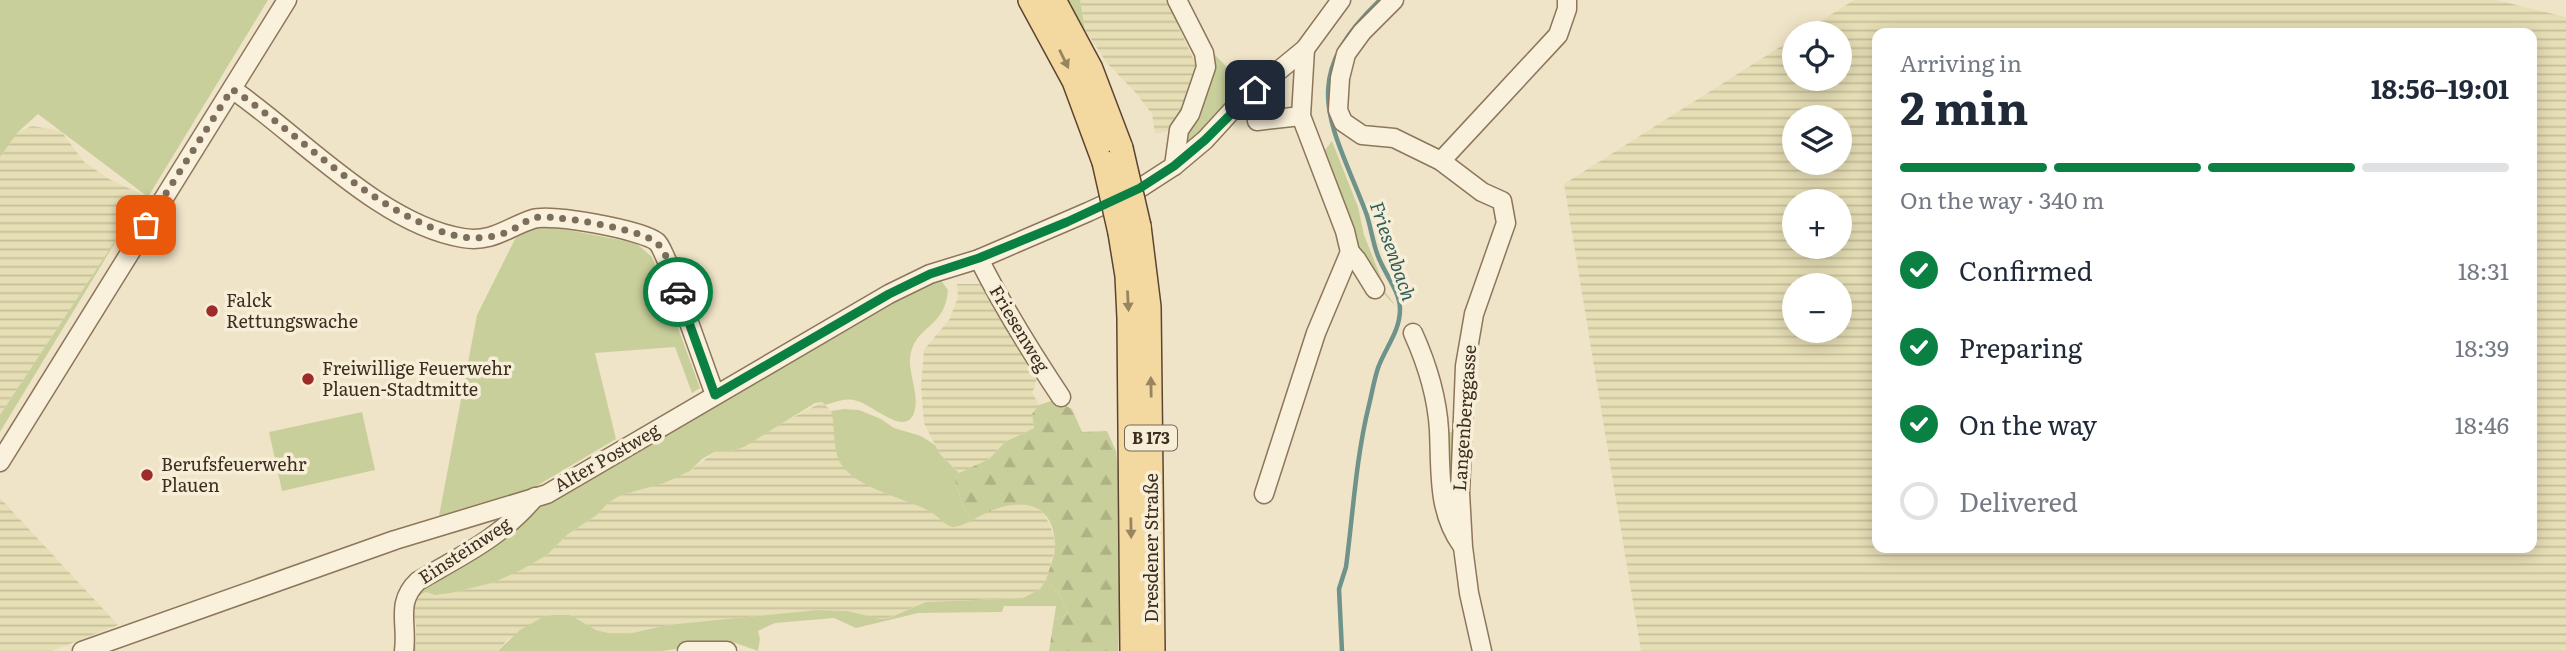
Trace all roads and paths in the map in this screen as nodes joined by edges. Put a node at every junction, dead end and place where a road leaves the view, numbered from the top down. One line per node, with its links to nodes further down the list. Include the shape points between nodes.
1 (287, 0): 9 (street)
2 (1030, 0): 12 (main road, B 173, one-way to 12)
3 (1054, 0): 12 (main road, B 173, via 1091,69)
4 (1177, 0): 14 (street, via 1206,67 1190,114 1179,130)
5 (1342, 0): 8 (street)
6 (1394, 0): 13 (street, Langenberggasse, via 1346,54 1338,110 1343,122 1362,135 1394,138)
7 (1567, 0): 13 (street, via 1558,35)
8 (1305, 49): 10 (street); 14 (street, via 1238,104)
9 (232, 89): 20 (street, via 383,205 445,233 489,237 534,218 551,217 620,229 657,243); 22 (street)
10 (1301, 116): 11 (street); 16 (street)
11 (1257, 121)
12 (1112, 155): 15 (main road, B 173, bridge)
13 (1441, 161): 25 (street, Langenberggasse, via 1502,201 1506,216 1474,314 1465,366 1460,493)
14 (1174, 166): 17 (street, Alter Postweg, via 1105,205)
15 (1130, 229): 30 (main road, B 173, one-way to 30); 31 (main road, Dresdener Straße / B 173, one-way to 15, via 1149,307)
16 (1350, 253): 18 (street); 23 (street, via 1316,333)
17 (979, 258): 20 (street, Alter Postweg, via 889,294); 21 (street, Friesenweg, via 1022,339)
18 (1375, 289)
19 (1413, 332): 25 (street, Langenberggasse, via 1434,388 1444,508 1451,531)
20 (715, 395): 24 (street, Alter Postweg)
21 (1061, 397)
22 (0, 462)
23 (1264, 494)
24 (535, 497): 26 (street, Alter Postweg, via 395,540); 27 (street, Einsteinweg, via 500,533 407,591)
25 (1463, 547): 32 (street, Langenberggasse)
26 (82, 651)
27 (404, 651)
28 (687, 651): 29 (street)
29 (727, 651)
30 (1132, 651)
31 (1153, 651)
32 (1482, 651)

